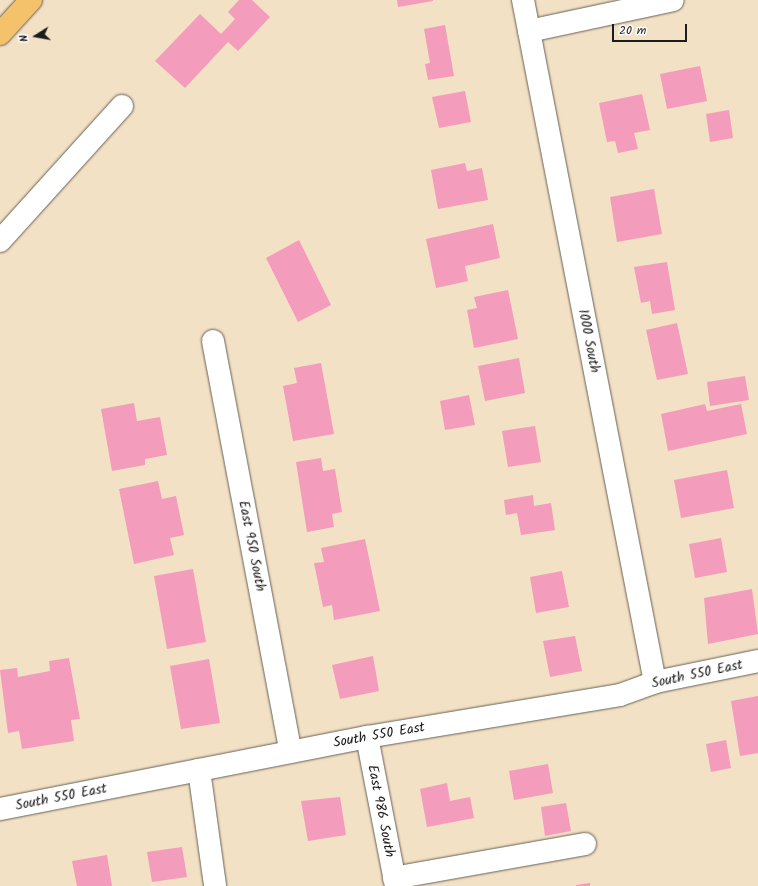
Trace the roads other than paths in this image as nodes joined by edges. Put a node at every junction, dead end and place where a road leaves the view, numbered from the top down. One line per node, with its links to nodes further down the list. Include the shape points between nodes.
1 (31, 0): 5 (main road)
2 (523, 0): 4 (street, 1000 South)
3 (673, 0): 4 (street)
4 (529, 31): 10 (street, 1000 South)
5 (0, 34)
6 (122, 106): 7 (street)
7 (0, 241)
8 (213, 341): 12 (street, East 950 South)
9 (758, 661): 10 (street, South 550 East)
10 (655, 682): 11 (street, South 550 East, via 620,695)
11 (367, 737): 12 (street, South 550 East); 16 (street, East 986 South)
12 (291, 752): 13 (street, South 550 East)
13 (199, 770): 14 (street, South 550 East); 17 (street)
14 (0, 809)
15 (585, 844): 16 (street)
16 (395, 882)
17 (215, 886)

